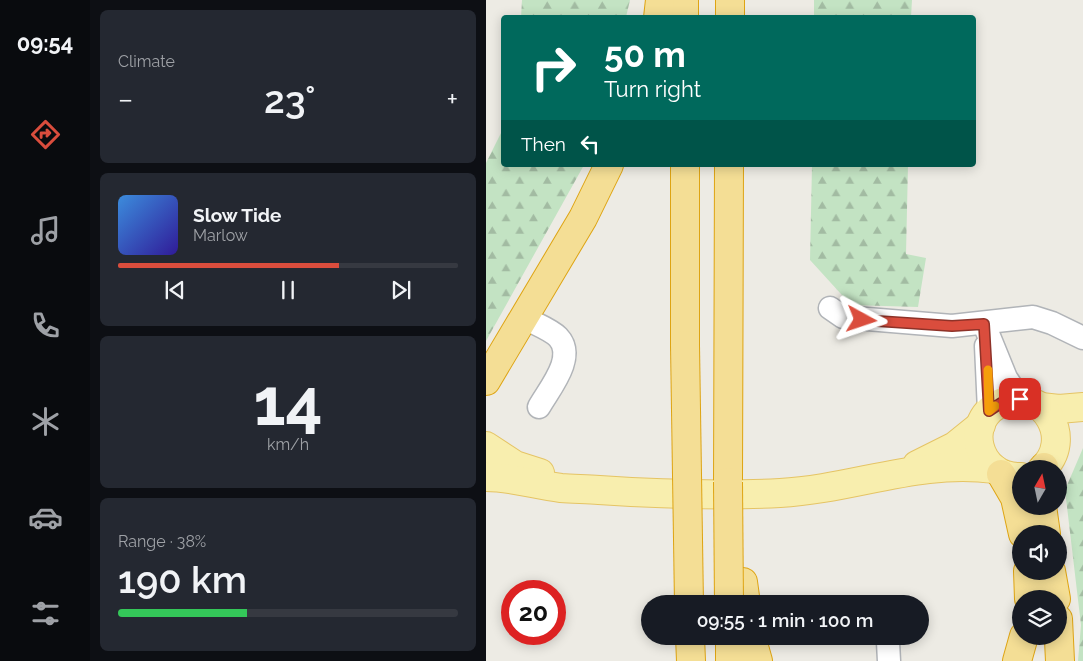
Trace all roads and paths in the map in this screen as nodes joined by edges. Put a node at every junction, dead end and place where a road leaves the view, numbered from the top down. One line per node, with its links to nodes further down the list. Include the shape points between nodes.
1 (660, 0): 4 (highway)
2 (684, 0): 5 (highway)
3 (730, 0): 6 (highway)
4 (658, 15)
5 (684, 15)
6 (730, 15)
7 (608, 167): 11 (highway, via 583,218)
8 (685, 167): 28 (highway, bridge)
9 (729, 167): 29 (highway, bridge, via 728,482)
10 (830, 308): 12 (lane, via 843,317 862,320)
11 (525, 318): 14 (highway); 16 (lane, via 554,334 562,342 564,351 563,364)
12 (985, 328): 13 (lane, via 1011,318 1033,317); 15 (lane, via 1006,378); 18 (lane)
13 (1083, 338)
14 (486, 381)
15 (1031, 403): 17 (main road, via 1059,409); 18 (main road, via 1001,403); 21 (main road, via 1055,426)
16 (539, 407)
17 (1083, 407)
18 (985, 418): 23 (main road, via 978,442 981,453); 25 (main road, via 955,446)
19 (1083, 425): 22 (main road)
20 (486, 446): 27 (main road, via 521,467)
21 (1034, 460)
22 (1038, 460)
23 (1012, 463)
24 (1012, 467): 25 (main road, via 971,466)
25 (905, 471): 27 (main road, via 871,480 781,493 656,494)
26 (486, 477): 27 (main road, via 561,488)
27 (597, 489)
28 (689, 595)
29 (740, 595)
30 (754, 645): 33 (highway)
31 (1021, 645): 34 (highway)
32 (1059, 645): 35 (highway)
33 (758, 661)
34 (1017, 661)
35 (1060, 661)

